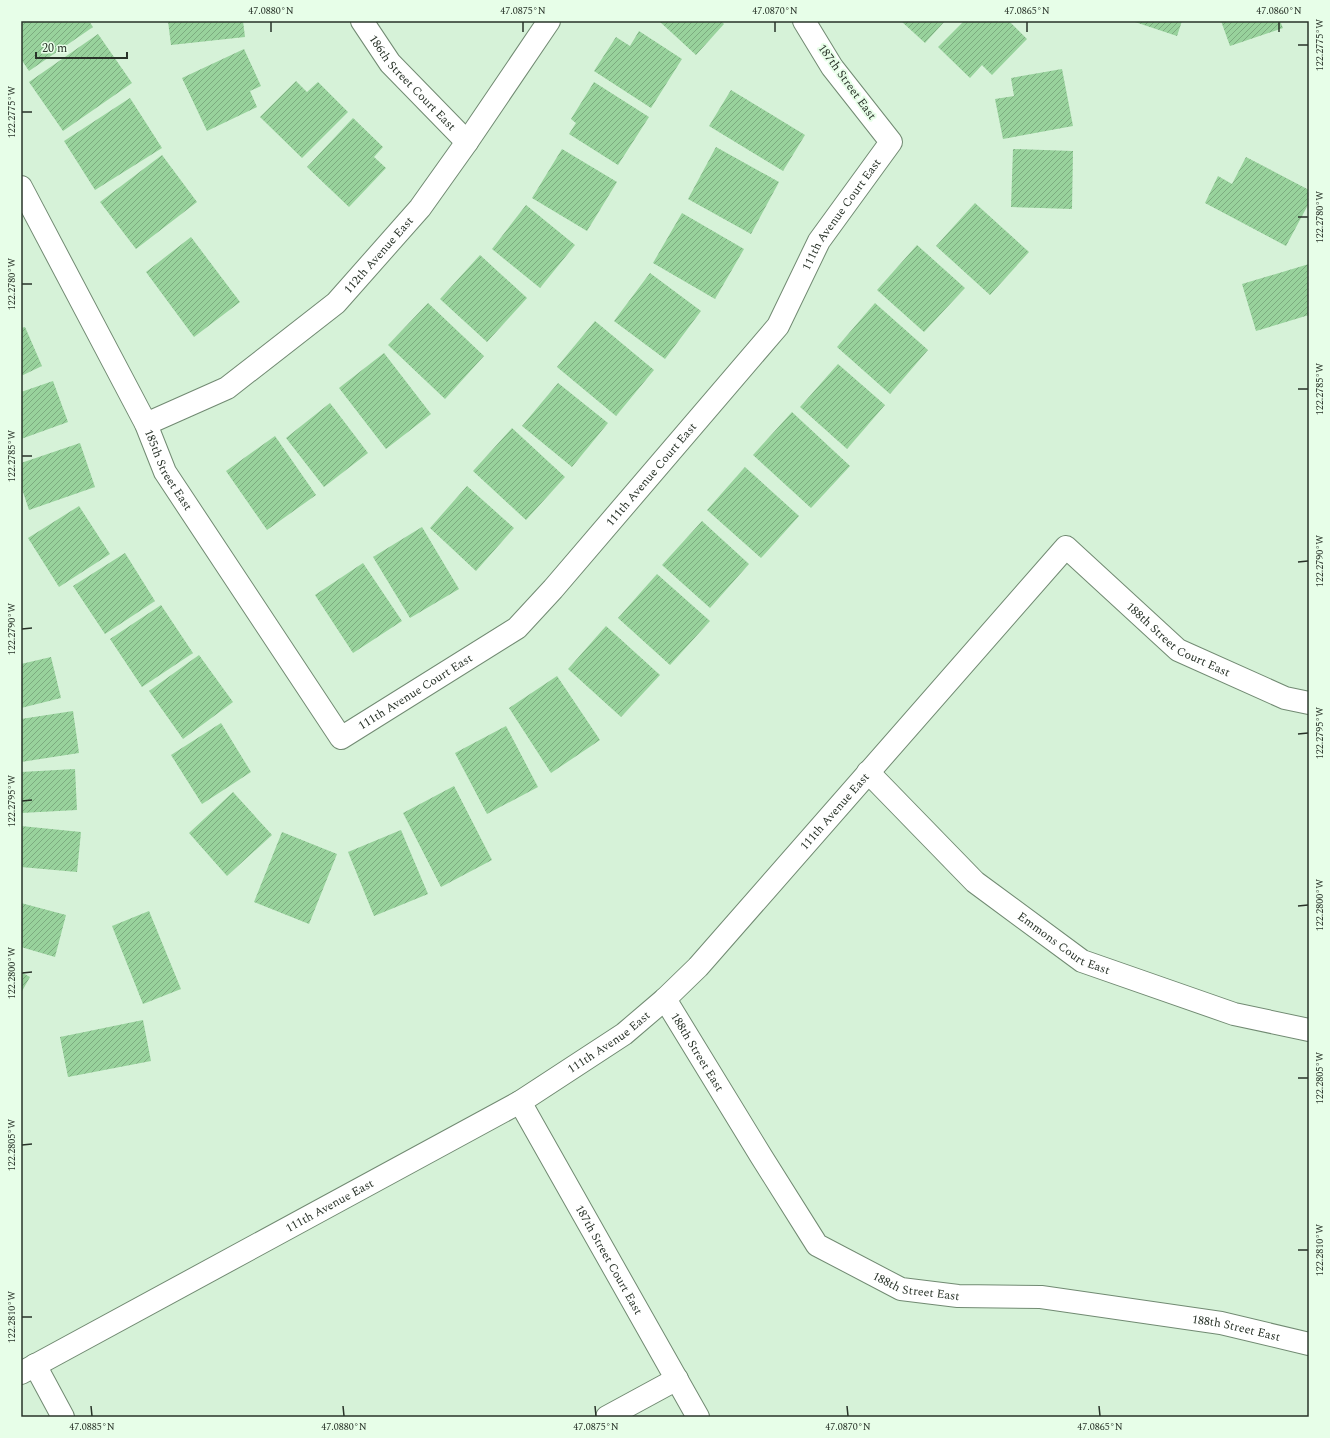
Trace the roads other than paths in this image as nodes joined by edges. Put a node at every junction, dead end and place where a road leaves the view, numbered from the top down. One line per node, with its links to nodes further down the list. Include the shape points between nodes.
1 (362, 21): 4 (street, 186th Street Court East, via 390,63)
2 (549, 21): 4 (street, 112th Avenue East)
3 (804, 21): 5 (street, 187th Street East, via 832,66)
4 (467, 142): 7 (street, 112th Avenue East, via 420,208 336,303 227,388)
5 (891, 142): 10 (street, 111th Avenue Court East, via 819,241 778,326 553,589 517,628)
6 (21, 187): 7 (street, 185th Street East)
7 (146, 424): 10 (street, 185th Street East, via 165,472)
8 (1066, 547): 9 (street, 188th Street Court East, via 1178,650 1285,698); 11 (street, 111th Avenue East)
9 (1309, 703)
10 (341, 738)
11 (868, 772): 12 (street, 111th Avenue East, via 698,967); 13 (street, Emmons Court East, via 975,882 1082,961 1234,1014)
12 (665, 999): 14 (street, 111th Avenue East, via 624,1034); 15 (street, 188th Street East, via 817,1245 900,1289 958,1296 1041,1297 1221,1323)
13 (1309, 1030)
14 (520, 1102): 16 (street, 111th Avenue East); 17 (street, 187th Street Court East)
15 (1309, 1344)
16 (28, 1369): 18 (street)
17 (677, 1379): 19 (street); 20 (street, 187th Street Court East)
18 (63, 1417)
19 (607, 1417)
20 (698, 1417)

